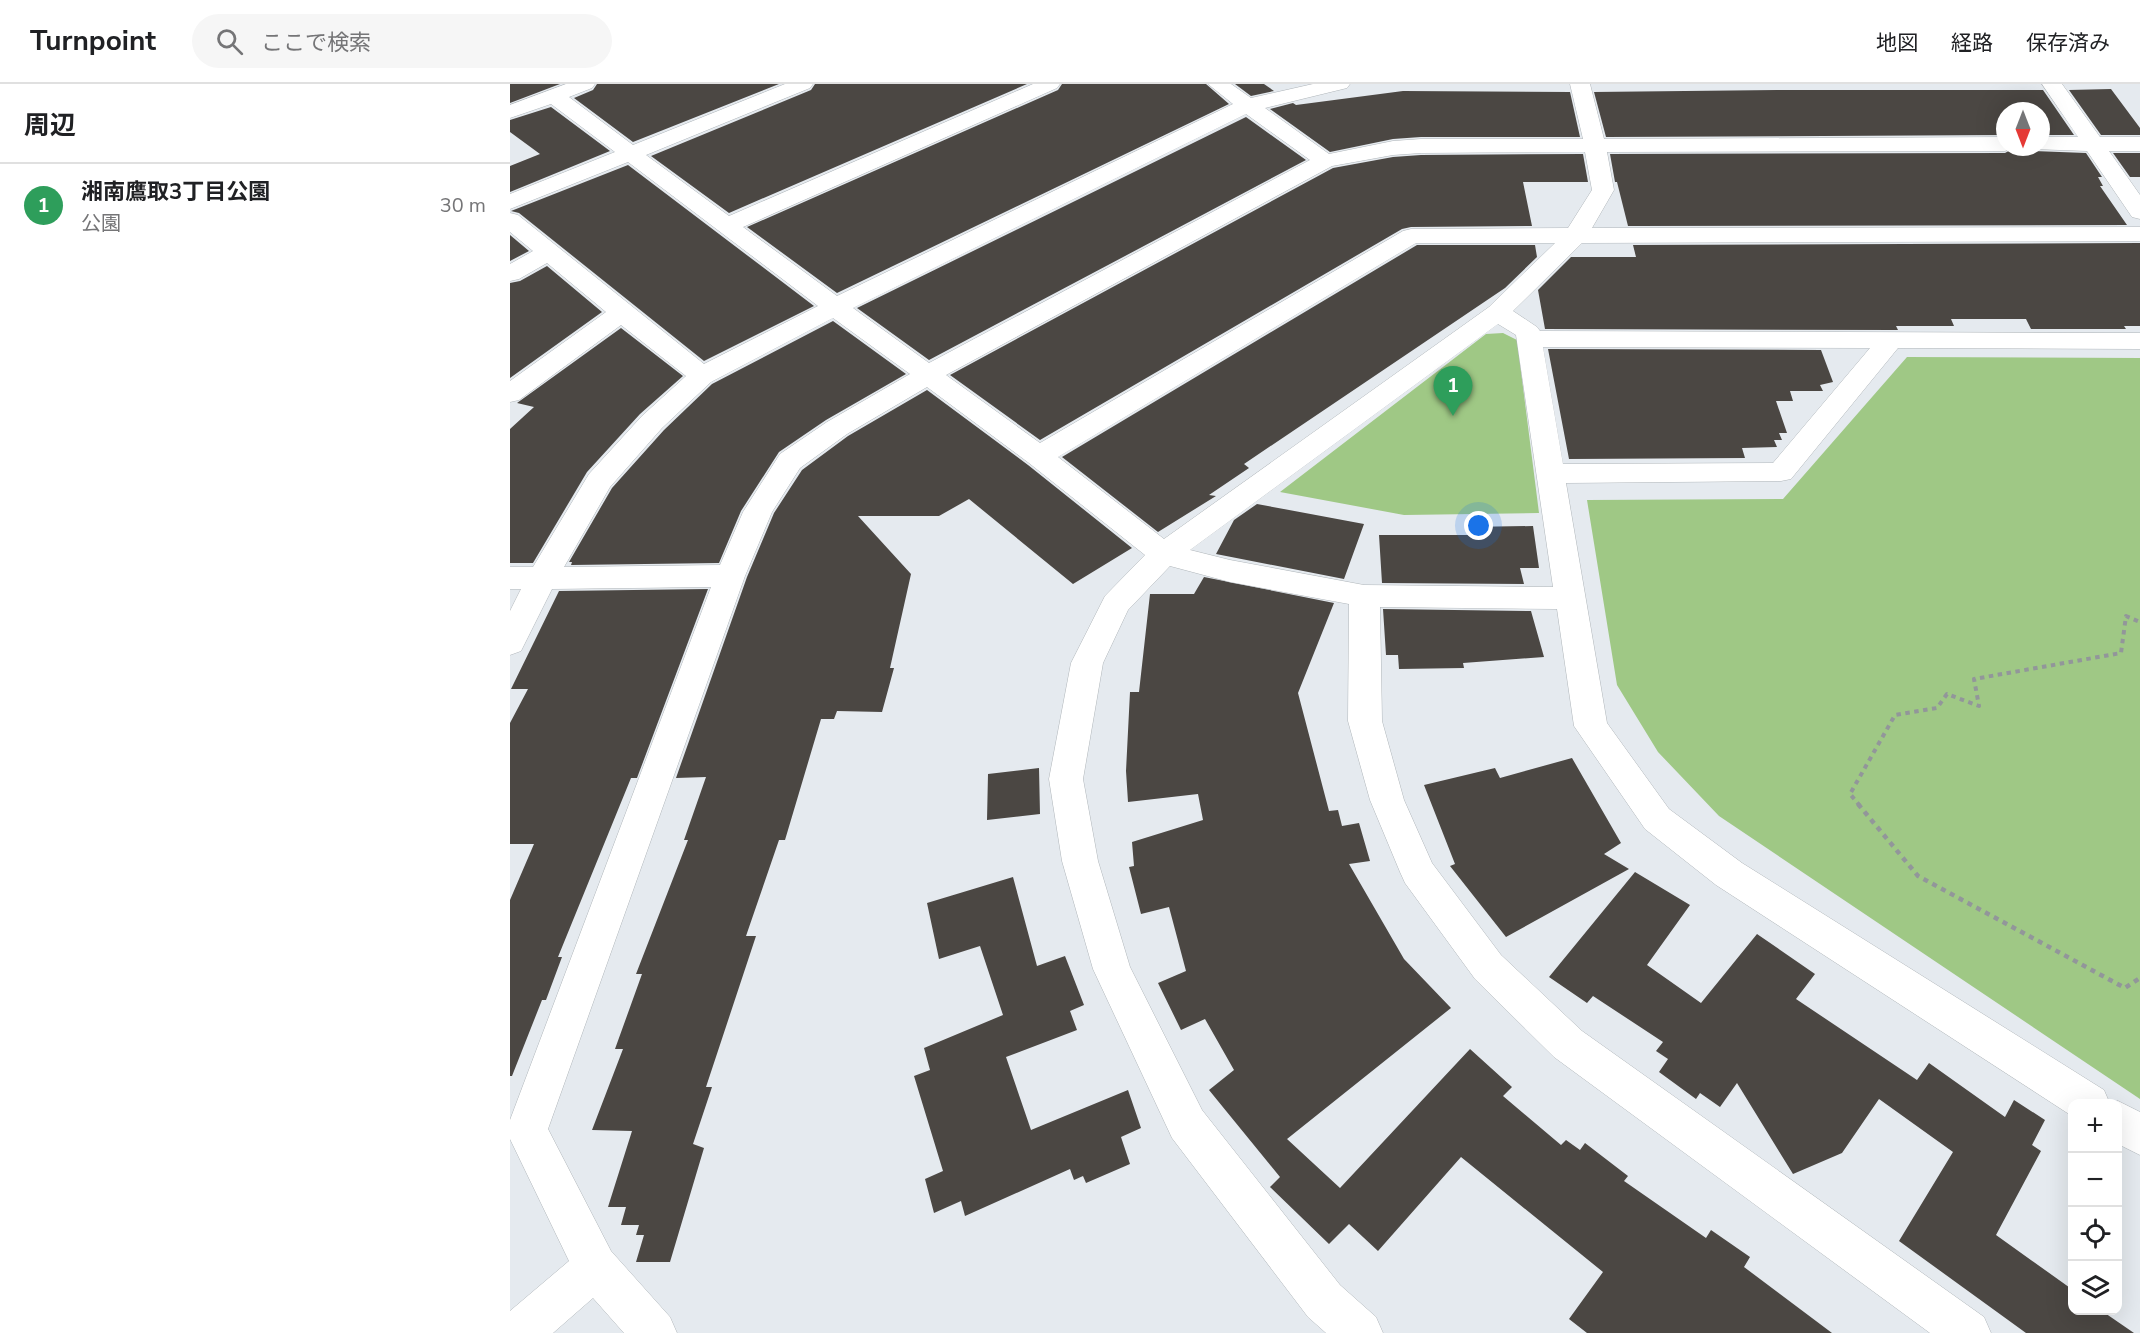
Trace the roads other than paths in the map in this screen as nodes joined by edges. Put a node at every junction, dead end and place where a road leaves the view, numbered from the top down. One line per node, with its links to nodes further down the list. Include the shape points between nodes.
1 (585, 84): 8 (street)
2 (803, 84): 16 (street)
3 (1050, 84): 21 (street)
4 (1218, 84): 9 (street)
5 (1340, 84): 9 (street)
6 (1581, 84): 15 (street)
7 (2052, 84): 11 (street)
8 (554, 96): 10 (street); 16 (street)
9 (1248, 105): 17 (street); 26 (street)
10 (510, 112)
11 (2092, 143): 13 (street); 14 (street); 19 (street)
12 (1996, 144): 15 (street)
13 (2050, 144)
14 (2140, 144)
15 (1595, 145): 17 (street, via 1393,148); 22 (street, via 1603,190)
16 (632, 152): 18 (street); 21 (street)
17 (1325, 161): 32 (street)
18 (510, 202)
19 (2140, 212)
20 (510, 220): 24 (street)
21 (728, 225): 26 (street)
22 (1577, 234): 23 (street); 27 (street); 35 (street, via 1411,236)
23 (2140, 234)
24 (550, 252): 25 (street); 28 (street)
25 (510, 274)
26 (835, 307): 32 (street); 33 (street)
27 (1498, 312): 29 (street, via 1528,332); 37 (street)
28 (622, 314): 33 (street); 34 (street)
29 (1529, 339): 30 (street); 36 (street)
30 (1890, 341): 31 (street); 36 (street, via 1781,472)
31 (2140, 341)
32 (929, 374): 35 (street); 38 (street, via 837,428 790,461 758,512)
33 (702, 376): 40 (street, via 652,422 598,482)
34 (510, 394)
35 (1039, 456): 37 (street)
36 (1552, 474): 42 (street)
37 (1164, 554): 41 (street, via 1230,571); 51 (street, via 1116,604 1087,663 1066,779 1080,861 1112,969 1187,1124 1324,1301)
38 (730, 576): 40 (street); 46 (street)
39 (510, 578): 40 (street)
40 (542, 578): 43 (street)
41 (1364, 596): 42 (street); 52 (street, via 1365,721 1387,800 1418,872 1488,967 1568,1044)
42 (1569, 598): 44 (street, via 1591,726 1657,819 1729,874)
43 (510, 643)
44 (2082, 1099)
45 (2122, 1124): 47 (street)
46 (519, 1130): 48 (street)
47 (2140, 1135)
48 (595, 1267): 49 (street); 50 (street)
49 (519, 1333)
50 (654, 1333)
51 (1360, 1333)
52 (1968, 1333)

